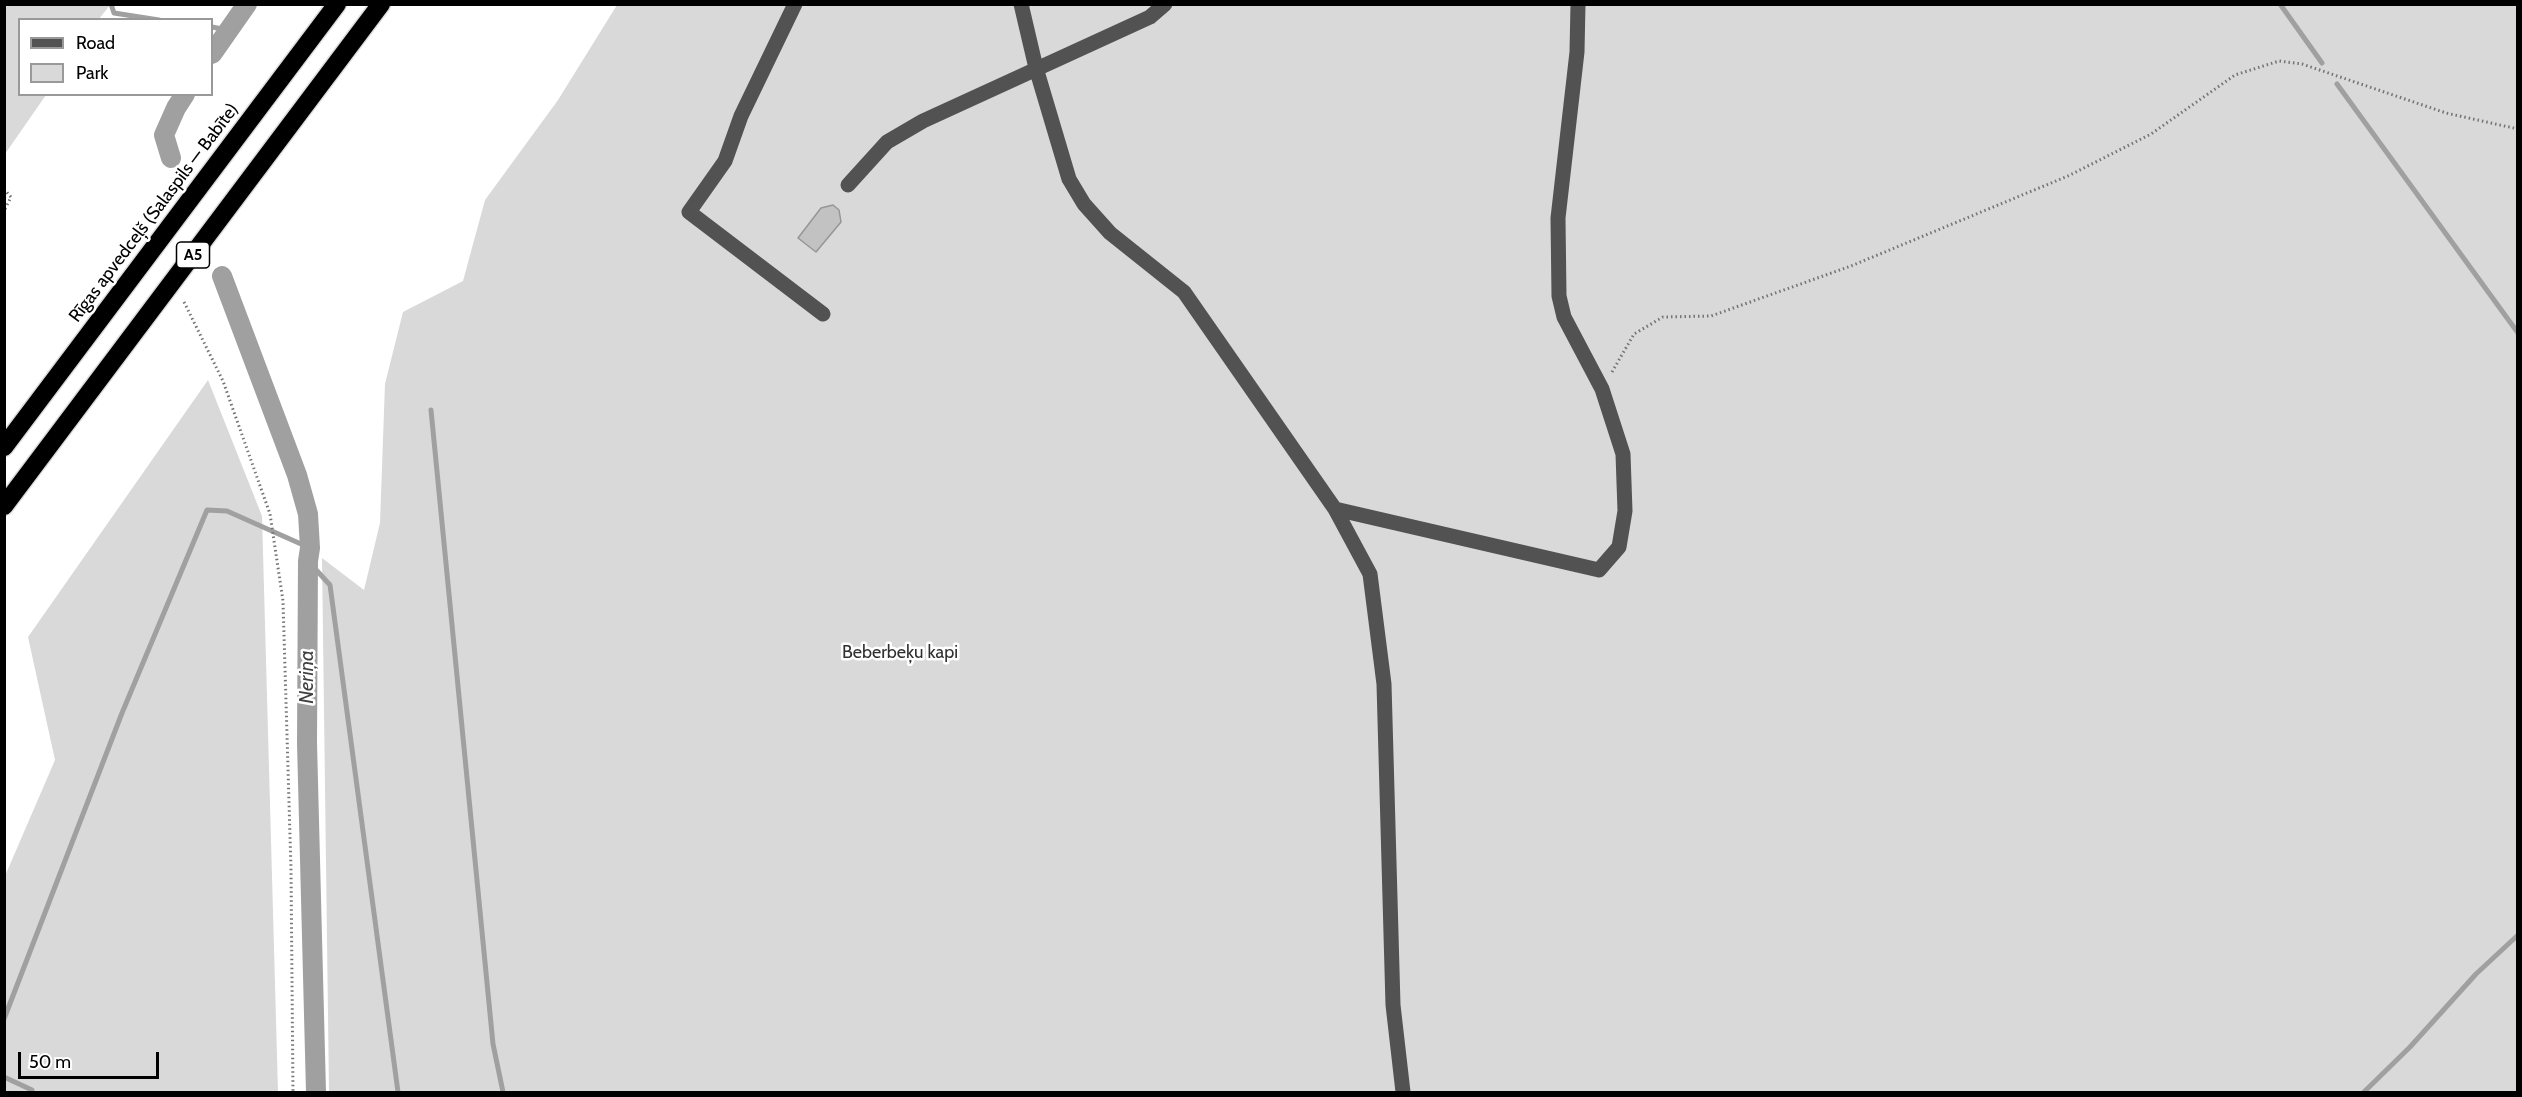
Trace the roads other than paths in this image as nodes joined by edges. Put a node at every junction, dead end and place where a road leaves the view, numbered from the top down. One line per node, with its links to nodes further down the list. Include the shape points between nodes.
1 (337, 4): 10 (highway, Rīgas apvedceļš (Salaspils — Babīte) / A5)
2 (381, 4): 11 (highway, A5)
3 (795, 4): 9 (street, via 741,116 725,161 689,212)
4 (1021, 4): 7 (street)
5 (1165, 4): 7 (street, via 1150,17)
6 (1578, 4): 12 (street, via 1577,52 1558,218 1559,296 1564,317 1602,389 1623,454 1625,511 1619,547 1599,570)
7 (1036, 68): 8 (street, via 886,142); 12 (street, via 1069,179 1084,204 1110,233 1184,291)
8 (848, 185)
9 (823, 314)
10 (4, 447)
11 (4, 506)
12 (1335, 509): 13 (street, via 1370,574 1384,684 1394,1005)
13 (1403, 1092)

